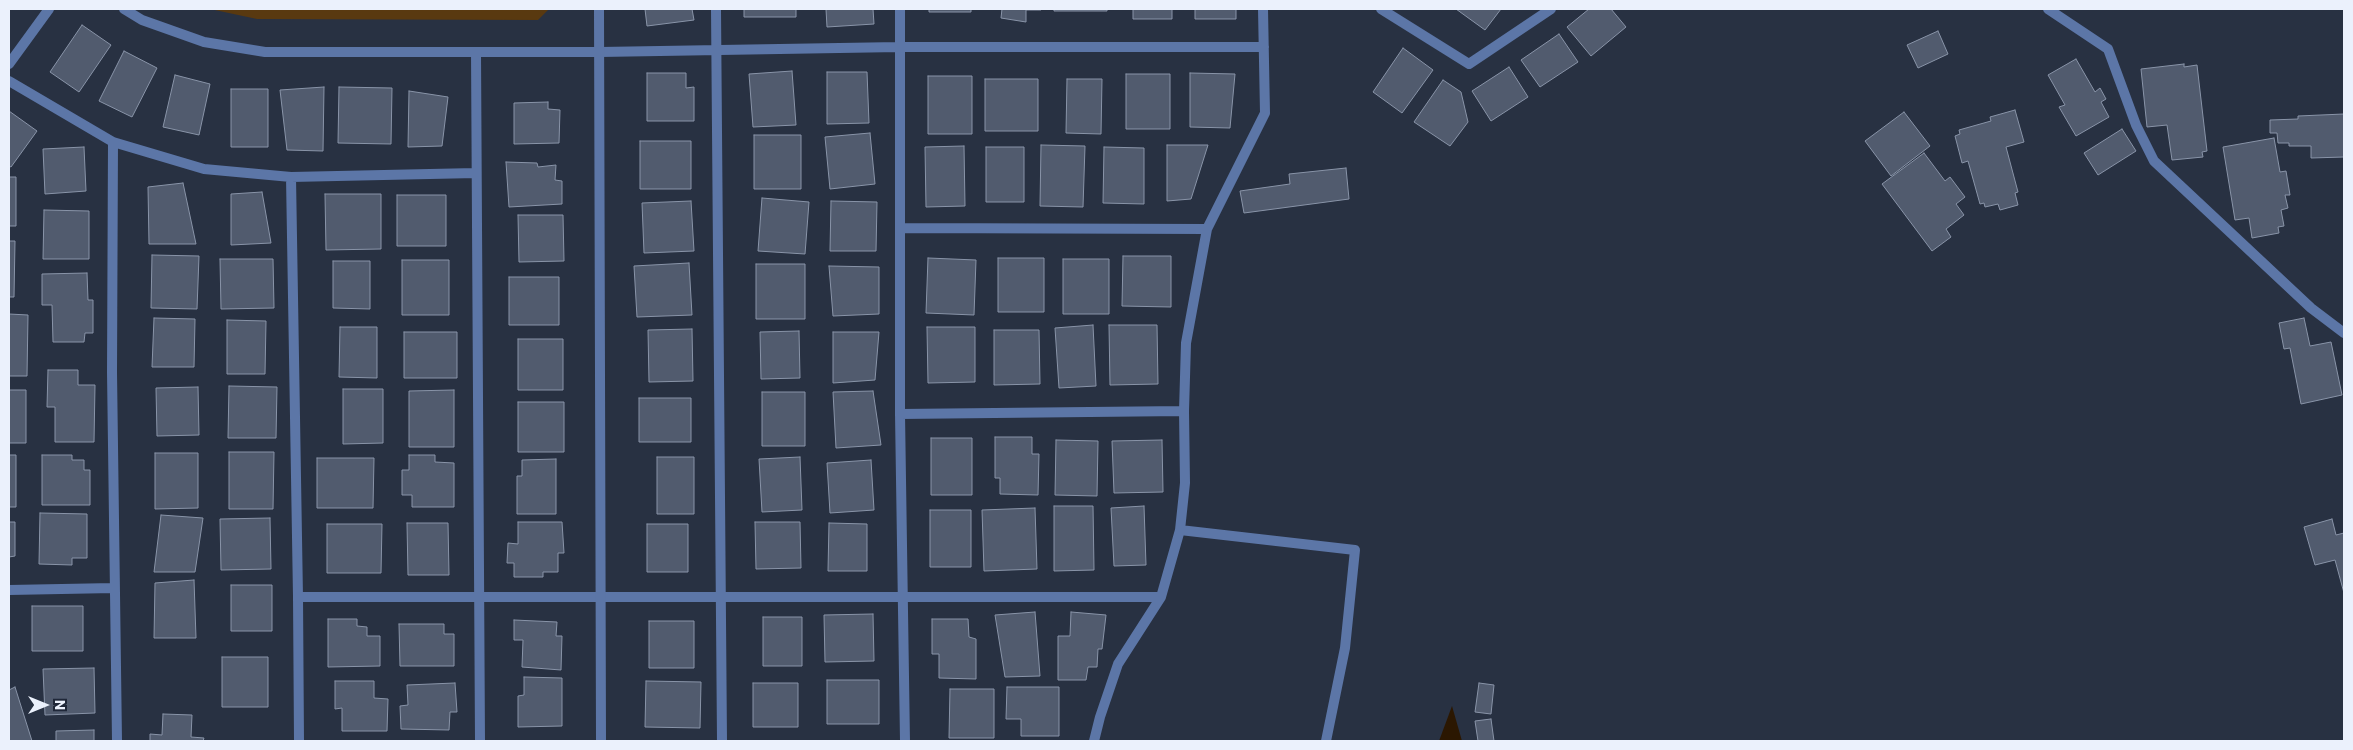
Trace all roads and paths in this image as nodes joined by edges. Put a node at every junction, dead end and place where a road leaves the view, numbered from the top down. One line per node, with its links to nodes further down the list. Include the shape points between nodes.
1 (49, 9): 15 (street)
2 (124, 9): 13 (street, via 142,20 204,42 265,52)
3 (599, 9): 14 (street)
4 (716, 9): 12 (street)
5 (900, 9): 10 (street)
6 (1263, 9): 11 (street)
7 (1380, 9): 8 (street, via 1469,64)
8 (1551, 9)
9 (2048, 9): 22 (street, via 2108,49 2136,125 2154,161 2310,308)
10 (899, 47): 11 (street); 12 (street); 20 (street)
11 (1264, 47): 21 (street, via 1265,113)
12 (716, 49): 14 (street); 28 (street)
13 (476, 52): 14 (street); 18 (street)
14 (600, 52): 33 (street)
15 (9, 64)
16 (9, 81): 17 (street)
17 (113, 142): 19 (street, via 204,169); 26 (street)
18 (476, 173): 19 (street); 30 (street)
19 (291, 177): 32 (street)
20 (900, 228): 21 (street); 24 (street)
21 (1207, 229): 23 (street, via 1186,343)
22 (2344, 333)
23 (1184, 411): 24 (street); 25 (street, via 1185,483)
24 (900, 414): 29 (street)
25 (1180, 530): 31 (street); 41 (street, via 1355,550 1345,648)
26 (114, 588): 27 (street); 34 (street)
27 (9, 590)
28 (721, 596): 29 (street); 33 (street); 38 (street)
29 (903, 596): 31 (street); 39 (street)
30 (478, 597): 32 (street); 33 (street); 36 (street)
31 (1161, 597): 40 (street, via 1118,664)
32 (298, 598): 35 (street)
33 (600, 598): 37 (street)
34 (116, 741)
35 (299, 741)
36 (480, 741)
37 (601, 741)
38 (722, 741)
39 (905, 741)
40 (1094, 741)
41 (1326, 741)

